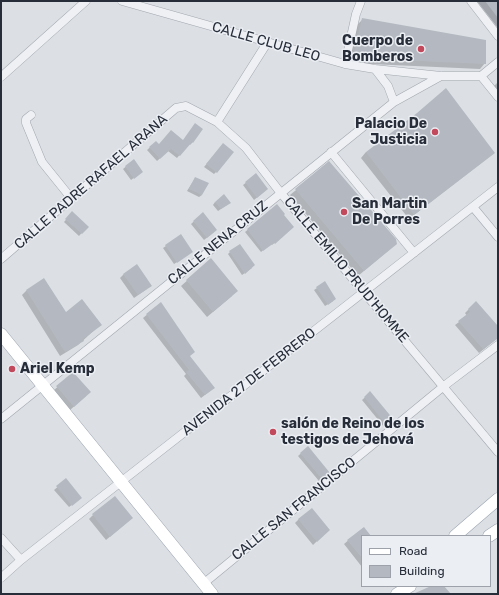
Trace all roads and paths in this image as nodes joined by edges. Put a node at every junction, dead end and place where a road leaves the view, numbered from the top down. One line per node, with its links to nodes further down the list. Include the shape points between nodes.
1 (86, 1): 12 (street)
2 (122, 1): 6 (street, CALLE CLUB LEO)
3 (361, 1): 8 (street)
4 (470, 1): 5 (street)
5 (498, 36)
6 (266, 43): 8 (street, CALLE CLUB LEO); 17 (street)
7 (498, 62): 11 (street)
8 (344, 64): 9 (street, CALLE CLUB LEO)
9 (375, 69): 10 (street, CALLE CLUB LEO); 14 (street, via 388,86)
10 (441, 76): 11 (street, CALLE CLUB LEO); 14 (street, CALLE NENA CRUZ)
11 (481, 76): 13 (street)
12 (1, 77)
13 (498, 97)
14 (394, 102): 18 (street, CALLE NENA CRUZ)
15 (181, 106): 17 (street, CALLE EMILIO PRUD'HOMME, via 186,106); 21 (street, CALLE PADRE RAFAEL ARANA)
16 (31, 115): 21 (street, via 26,119 26,123 42,162)
17 (217, 122): 20 (street, CALLE EMILIO PRUD'HOMME, via 246,148)
18 (330, 152): 20 (street, CALLE NENA CRUZ); 24 (street)
19 (498, 187): 22 (street, AVENIDA 27 DE FEBRERO)
20 (280, 192): 26 (street, CALLE EMILIO PRUD'HOMME); 29 (street, CALLE NENA CRUZ)
21 (72, 198): 25 (street, CALLE PADRE RAFAEL ARANA)
22 (473, 207): 23 (street); 24 (street, AVENIDA 27 DE FEBRERO)
23 (498, 237)
24 (414, 253): 26 (street, AVENIDA 27 DE FEBRERO)
25 (1, 259)
26 (364, 291): 30 (street, CALLE EMILIO PRUD'HOMME); 33 (street, AVENIDA 27 DE FEBRERO)
27 (1, 334): 29 (main road)
28 (498, 345): 30 (street, CALLE SAN FRANCISCO)
29 (42, 385): 31 (street, CALLE NENA CRUZ); 33 (main road)
30 (444, 386): 32 (street, CALLE EMILIO PRUD'HOMME); 39 (street, CALLE SAN FRANCISCO)
31 (1, 418)
32 (498, 452)
33 (120, 482): 37 (street, AVENIDA 27 DE FEBRERO); 39 (main road)
34 (498, 499): 35 (main road)
35 (456, 535)
36 (1, 538): 37 (street)
37 (21, 560): 38 (street, AVENIDA 27 DE FEBRERO)
38 (1, 578)
39 (204, 584): 42 (main road)
40 (396, 587): 43 (main road)
41 (408, 587): 44 (main road)
42 (212, 594)
43 (388, 594)
44 (397, 594)

